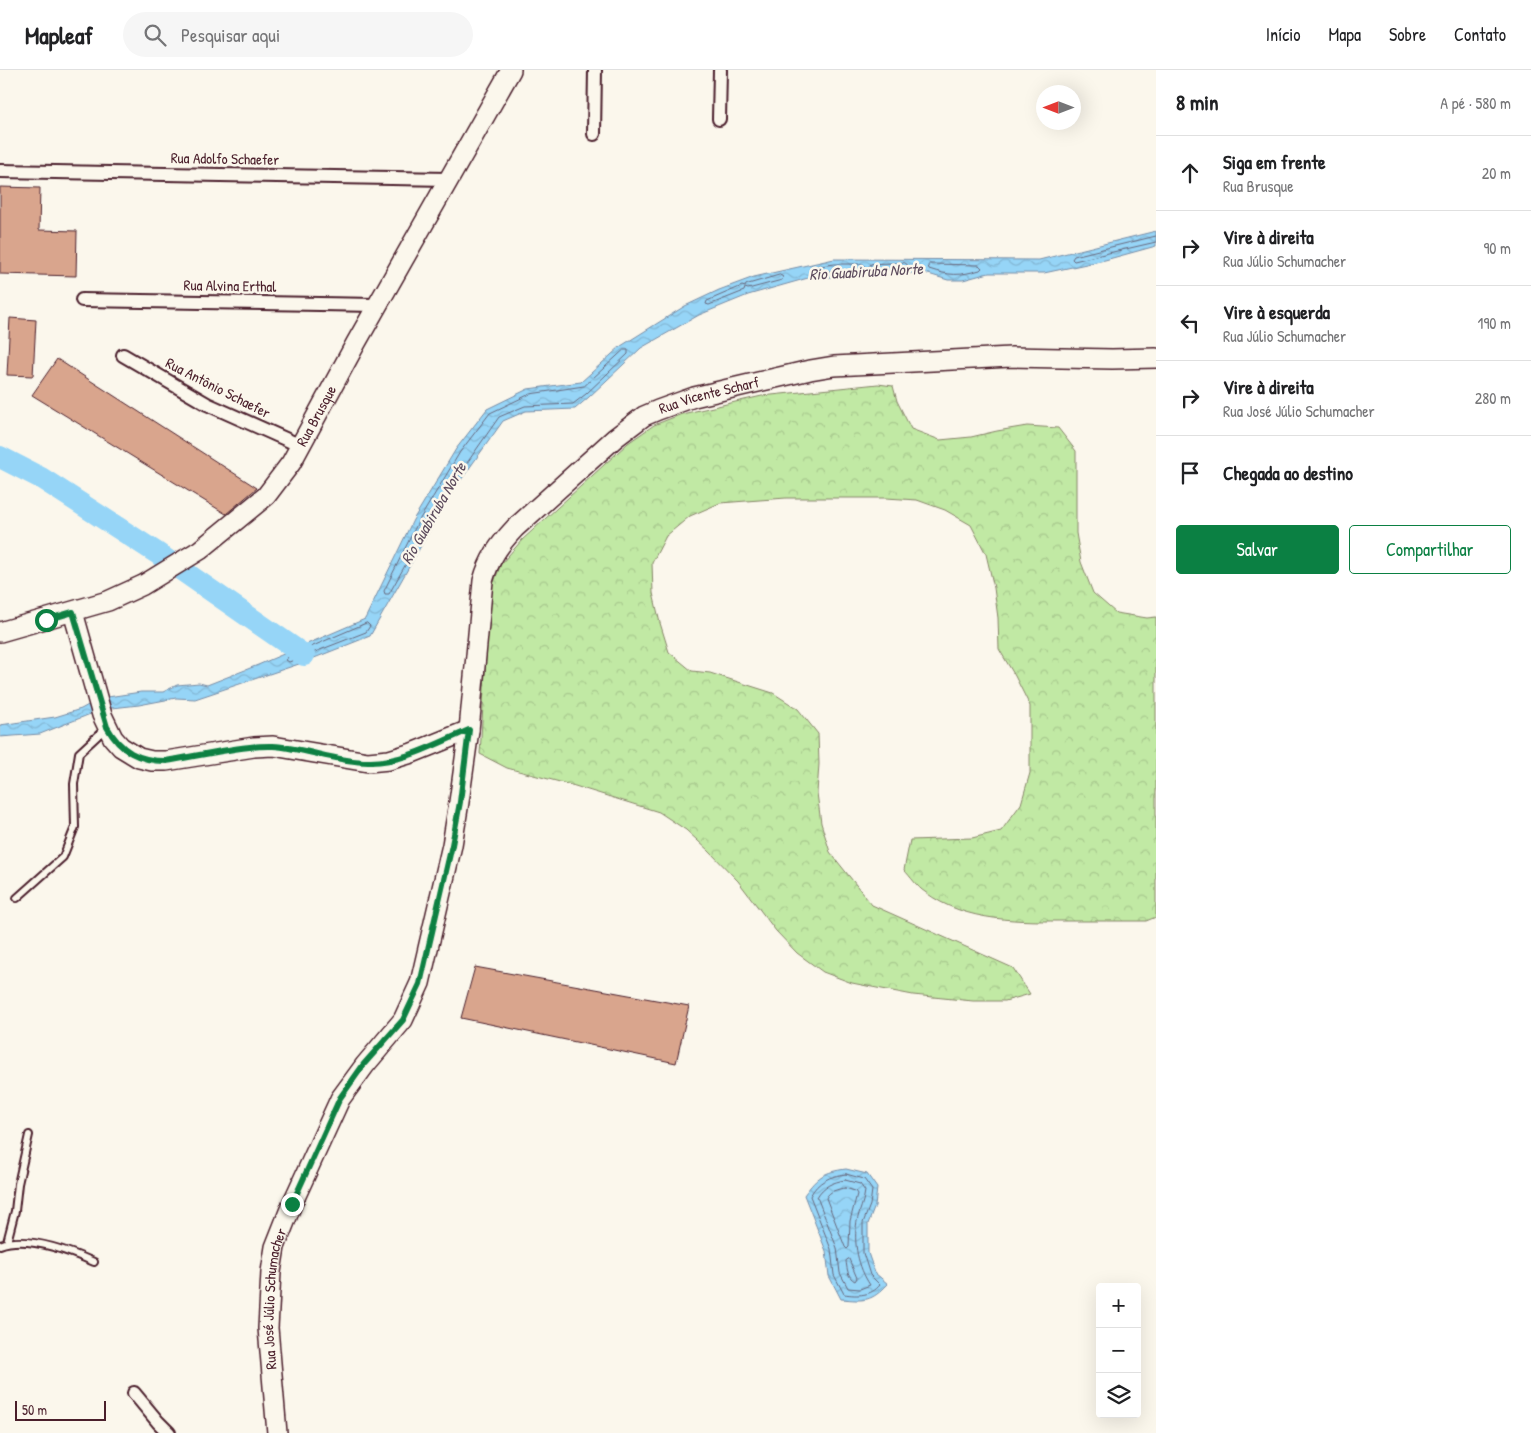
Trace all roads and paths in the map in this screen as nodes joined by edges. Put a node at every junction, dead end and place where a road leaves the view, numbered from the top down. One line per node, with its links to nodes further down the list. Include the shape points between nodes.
1 (511, 70): 7 (main road, Rua Brusque)
2 (595, 70): 5 (street)
3 (720, 70): 4 (street)
4 (719, 119)
5 (594, 134)
6 (0, 171): 7 (street, Rua Adolfo Schaefer)
7 (449, 179): 9 (main road, Rua Brusque)
8 (82, 300): 9 (street, Rua Alvina Erthal)
9 (377, 305): 12 (main road, Rua Brusque)
10 (123, 355): 12 (street, Rua Antônio Schaefer, via 207,404)
11 (1156, 358): 16 (main road, Rua Vicente Scharf, via 1010,357 834,366 694,397 644,416 515,528 494,552 487,566 480,598)
12 (301, 446): 13 (main road, Rua Brusque, via 284,475 266,496 200,550 126,594)
13 (73, 612): 14 (main road, Rua Brusque); 15 (main road)
14 (0, 632)
15 (102, 713): 16 (main road, via 113,738 121,746 139,758 152,761 273,746 368,762 389,760); 17 (lane, via 79,753 74,784 75,827 63,856)
16 (469, 730): 23 (main road, Rua José Júlio Schumacher, via 452,845 420,984 403,1020 364,1064 340,1098 275,1247 270,1272 268,1328)
17 (17, 898)
18 (29, 1135): 19 (lane, via 15,1211)
19 (3, 1244): 20 (lane, via 46,1246)
20 (94, 1262)
21 (134, 1393): 22 (street)
22 (169, 1433)
23 (277, 1433)

